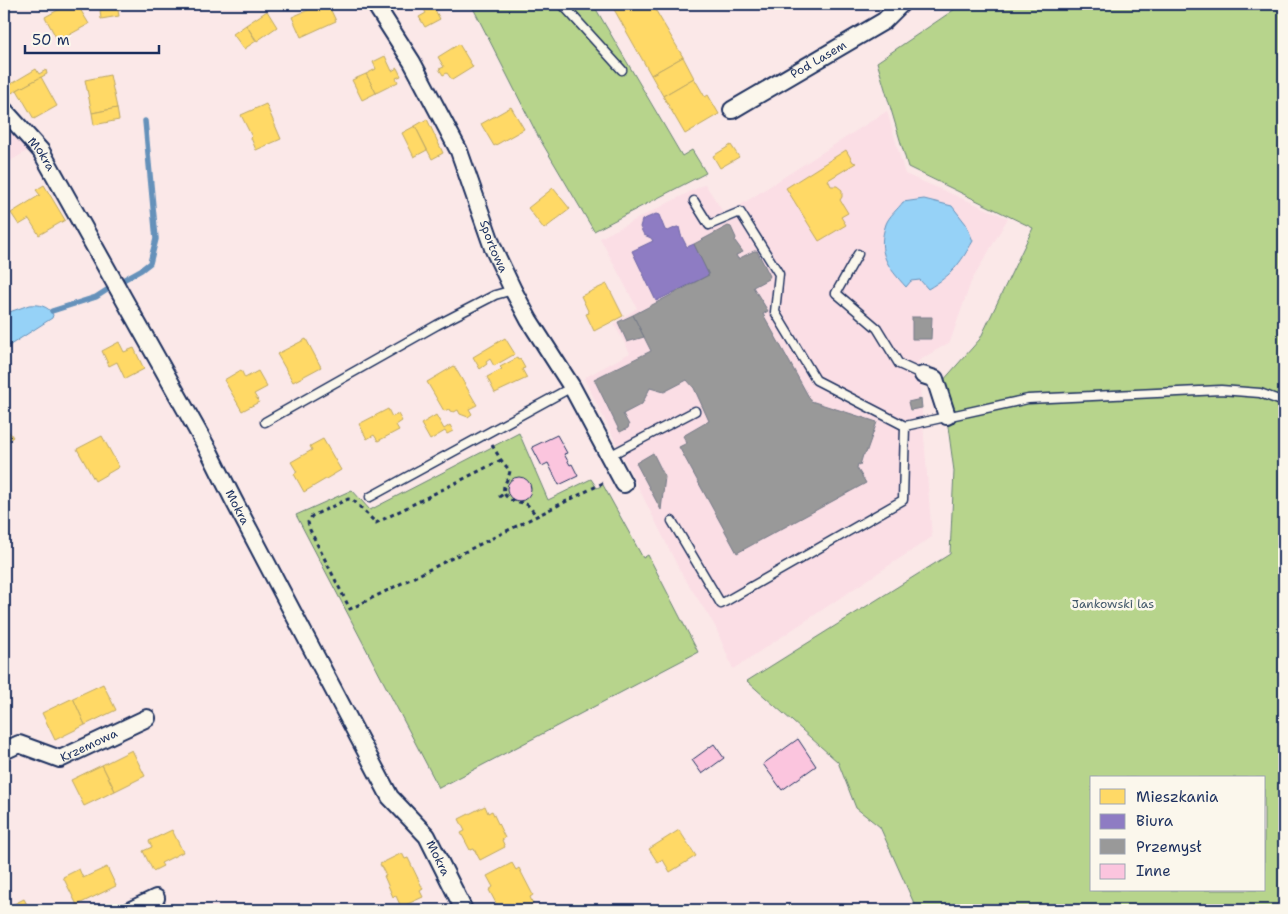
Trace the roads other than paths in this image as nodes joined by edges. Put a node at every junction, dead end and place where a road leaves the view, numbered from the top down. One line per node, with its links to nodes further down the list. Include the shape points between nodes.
1 (376, 4): 9 (street, Sportowa, via 412,62 458,151 493,248)
2 (562, 4): 4 (lane)
3 (901, 4): 6 (street, Pod Lasem, via 884,21)
4 (622, 70)
5 (4, 110): 25 (street, Mokra, via 41,152 210,453 390,797 427,836)
6 (732, 110)
7 (694, 201): 16 (lane, via 709,225 740,212 779,274 775,312 816,380)
8 (858, 254): 10 (lane, via 836,293 877,328 900,364)
9 (512, 290): 11 (street, Sportowa); 15 (lane, via 495,295 437,325)
10 (923, 375): 14 (street, via 935,379)
11 (572, 388): 17 (street, Sportowa); 19 (lane)
12 (1284, 402): 14 (lane, via 1260,393 1222,390 1028,399)
13 (695, 411): 17 (lane)
14 (947, 416): 16 (lane)
15 (265, 422)
16 (905, 426): 20 (lane, via 903,500 721,604)
17 (609, 456): 18 (street, Sportowa)
18 (621, 479)
19 (370, 497)
20 (672, 521)
21 (147, 718): 22 (street, Krzemowa, via 60,759 19,744)
22 (4, 751)
23 (156, 898): 24 (street)
24 (131, 910)
25 (464, 910)

